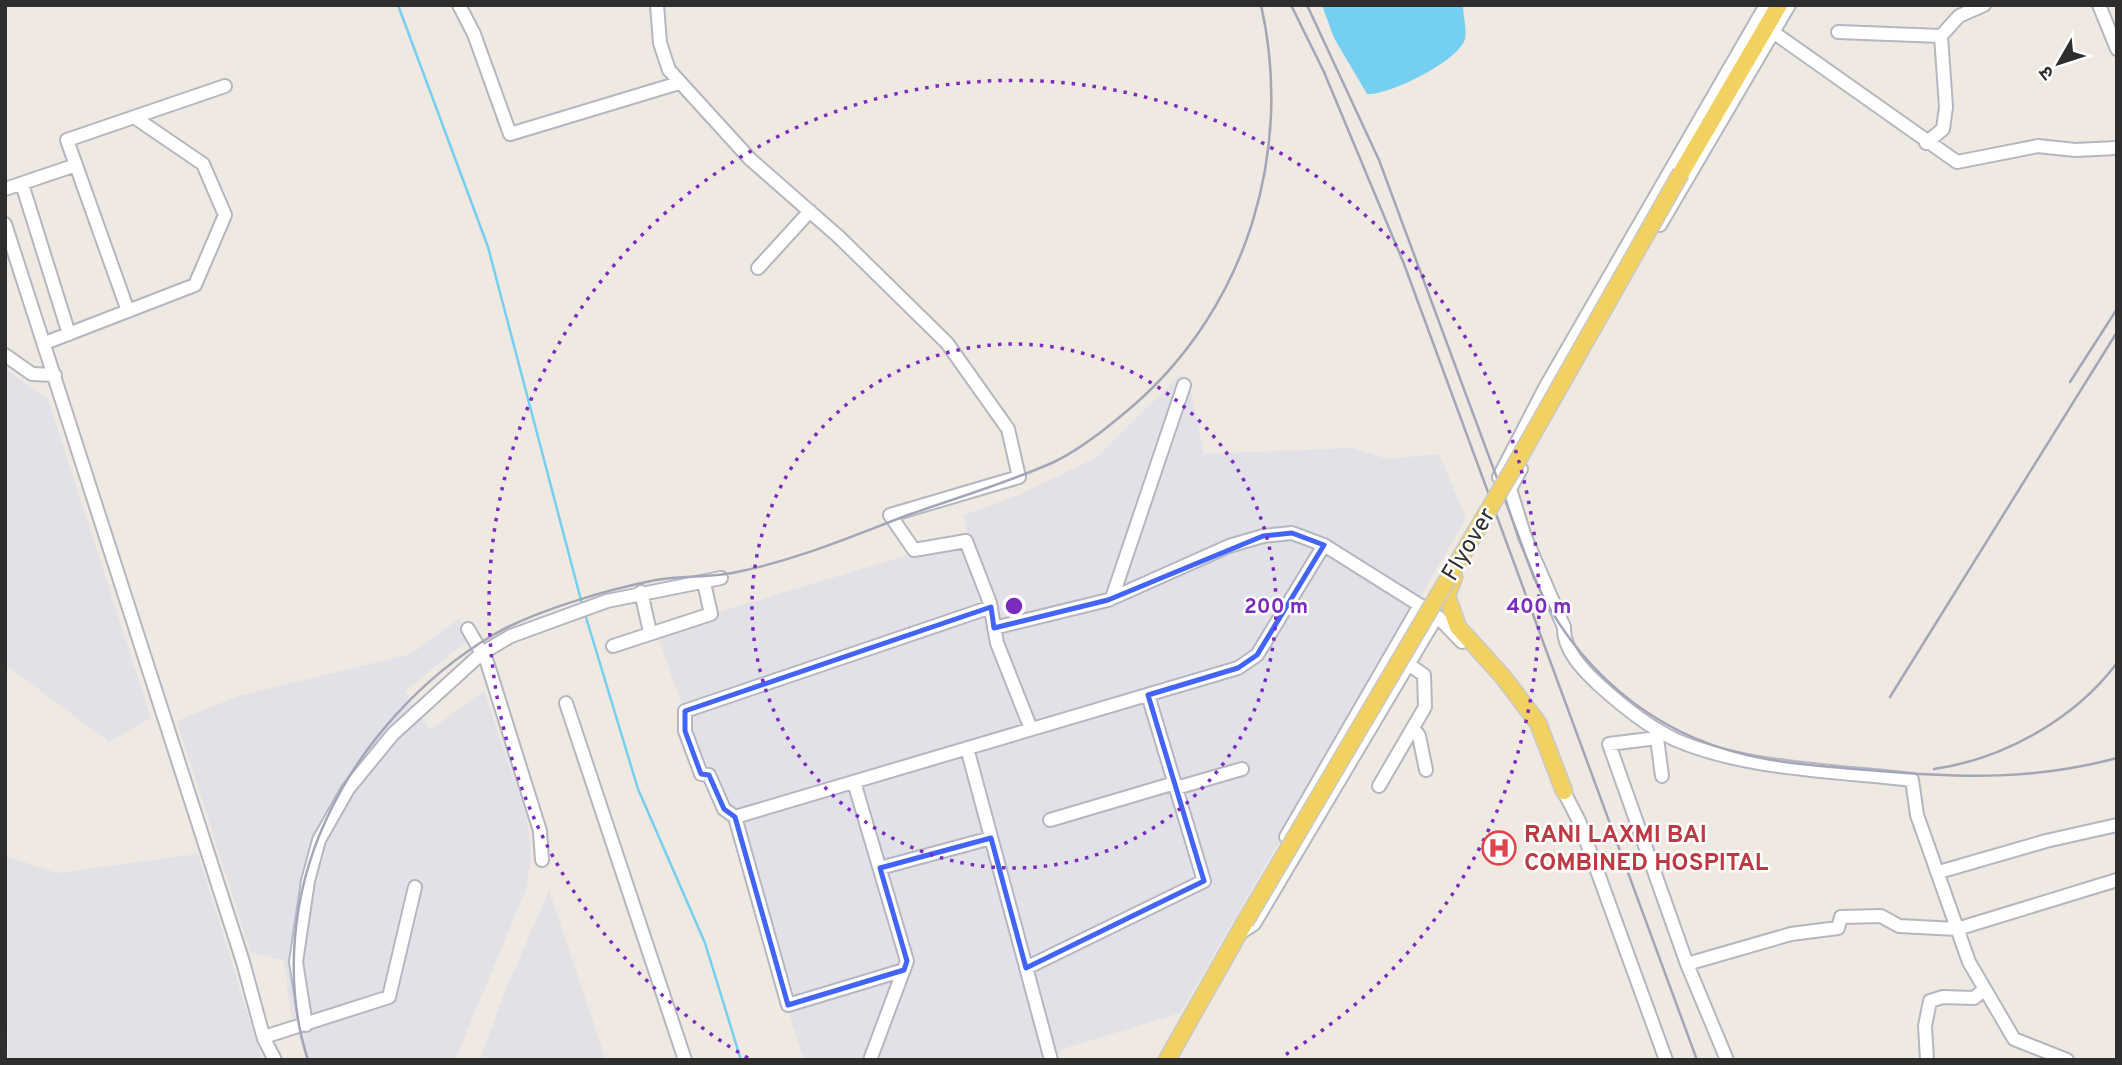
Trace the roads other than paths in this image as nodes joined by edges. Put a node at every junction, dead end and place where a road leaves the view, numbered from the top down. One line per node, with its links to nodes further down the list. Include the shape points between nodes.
1 (459, 5): 13 (street, via 510,134)
2 (657, 5): 13 (street, via 660,43 669,69)
3 (1766, 5): 15 (street)
4 (1779, 5): 15 (main road, Flyover)
5 (1789, 5): 9 (street)
6 (1984, 5): 8 (street)
7 (2099, 5): 12 (street)
8 (1957, 11): 11 (street)
9 (1773, 32): 15 (street); 17 (street)
10 (1838, 32): 11 (street)
11 (1941, 36): 17 (street, via 1943,129)
12 (2117, 49)
13 (680, 83): 23 (street, via 750,159)
14 (225, 86): 16 (street)
15 (1722, 101): 19 (main road, Flyover)
16 (134, 117): 20 (street, via 67,140); 26 (street, via 203,164 225,215 195,285)
17 (1926, 143): 18 (street, via 1957,162 2038,146)
18 (2117, 148)
19 (1693, 153): 32 (street); 32 (street, via 1519,438 1499,477); 33 (main road, Flyover, bridge)
20 (76, 165): 21 (street); 26 (street)
21 (22, 184): 22 (street); 27 (street)
22 (5, 189)
23 (810, 211): 25 (street); 40 (street, via 947,343 1008,429 1019,477 890,515 914,550 966,541)
24 (5, 224): 28 (street)
25 (758, 268)
26 (128, 311): 27 (street)
27 (69, 334): 28 (street)
28 (45, 343): 30 (street)
29 (5, 355): 30 (street, via 32,374)
30 (55, 376): 76 (street)
31 (1184, 384): 38 (street)
32 (1510, 489): 66 (street, via 1564,627 1564,643 1590,677 1619,703 1675,739 1729,757 1912,780 1917,815)
33 (1473, 534): 57 (main road, bridge, via 1473,544 1449,586 1451,612 1458,627 1538,723); 69 (main road, Flyover, bridge)
34 (1324, 545): 38 (street, via 1292,533 1263,536 1229,545); 39 (street); 48 (street, via 1258,655 1238,668)
35 (721, 578): 36 (street)
36 (704, 583): 37 (street); 44 (street, via 711,614)
37 (641, 592): 44 (street); 46 (street, via 538,625)
38 (1112, 598): 43 (street)
39 (1420, 605): 41 (street); 69 (street, via 1240,917)
40 (991, 607): 43 (street); 60 (street, via 685,711 685,731 701,774 709,775 724,809)
41 (1437, 616): 47 (street); 57 (street, via 1505,688)
42 (468, 628): 46 (street)
43 (994, 628): 51 (street)
44 (650, 632): 45 (street)
45 (613, 646)
46 (482, 653): 64 (street, via 540,831); 75 (street, via 393,734 331,814 312,867 300,926 296,962)
47 (1408, 664): 50 (street, via 1423,675 1424,708); 69 (street, via 1254,924)
48 (1148, 695): 51 (street); 58 (street)
49 (566, 703): 79 (street)
50 (1413, 727): 54 (street); 59 (street)
51 (1031, 729): 52 (street)
52 (967, 748): 56 (street); 63 (street)
53 (1242, 769): 58 (street)
54 (1426, 770)
55 (1662, 776): 71 (street, via 1657,738 1609,744)
56 (854, 782): 60 (street); 65 (street)
57 (1561, 784): 83 (street, via 1579,821)
58 (1175, 786): 61 (street); 72 (street, via 1204,881)
59 (1379, 786)
60 (735, 817): 73 (street, via 788,1005)
61 (1050, 820)
62 (2117, 825): 66 (street)
63 (991, 838): 65 (street); 72 (street)
64 (542, 860)
65 (880, 868): 73 (street, via 907,961)
66 (1939, 872): 70 (street)
67 (2117, 880): 70 (street)
68 (415, 887): 75 (street, via 389,997)
69 (1242, 928): 82 (main road, Flyover)
70 (1957, 929): 71 (street, via 1899,926 1881,916 1841,917 1838,928 1791,934); 74 (street)
71 (1687, 964): 84 (street)
72 (1026, 968): 81 (street)
73 (904, 970): 80 (street)
74 (1985, 989): 85 (street, via 1974,998 1930,1001); 86 (street, via 2014,1039)
75 (306, 1025): 76 (street)
76 (264, 1038): 77 (street); 78 (street)
77 (266, 1060)
78 (275, 1060)
79 (685, 1060)
80 (870, 1060)
81 (1051, 1060)
82 (1167, 1060)
83 (1666, 1060)
84 (1727, 1060)
85 (1927, 1060)
86 (2067, 1060)

